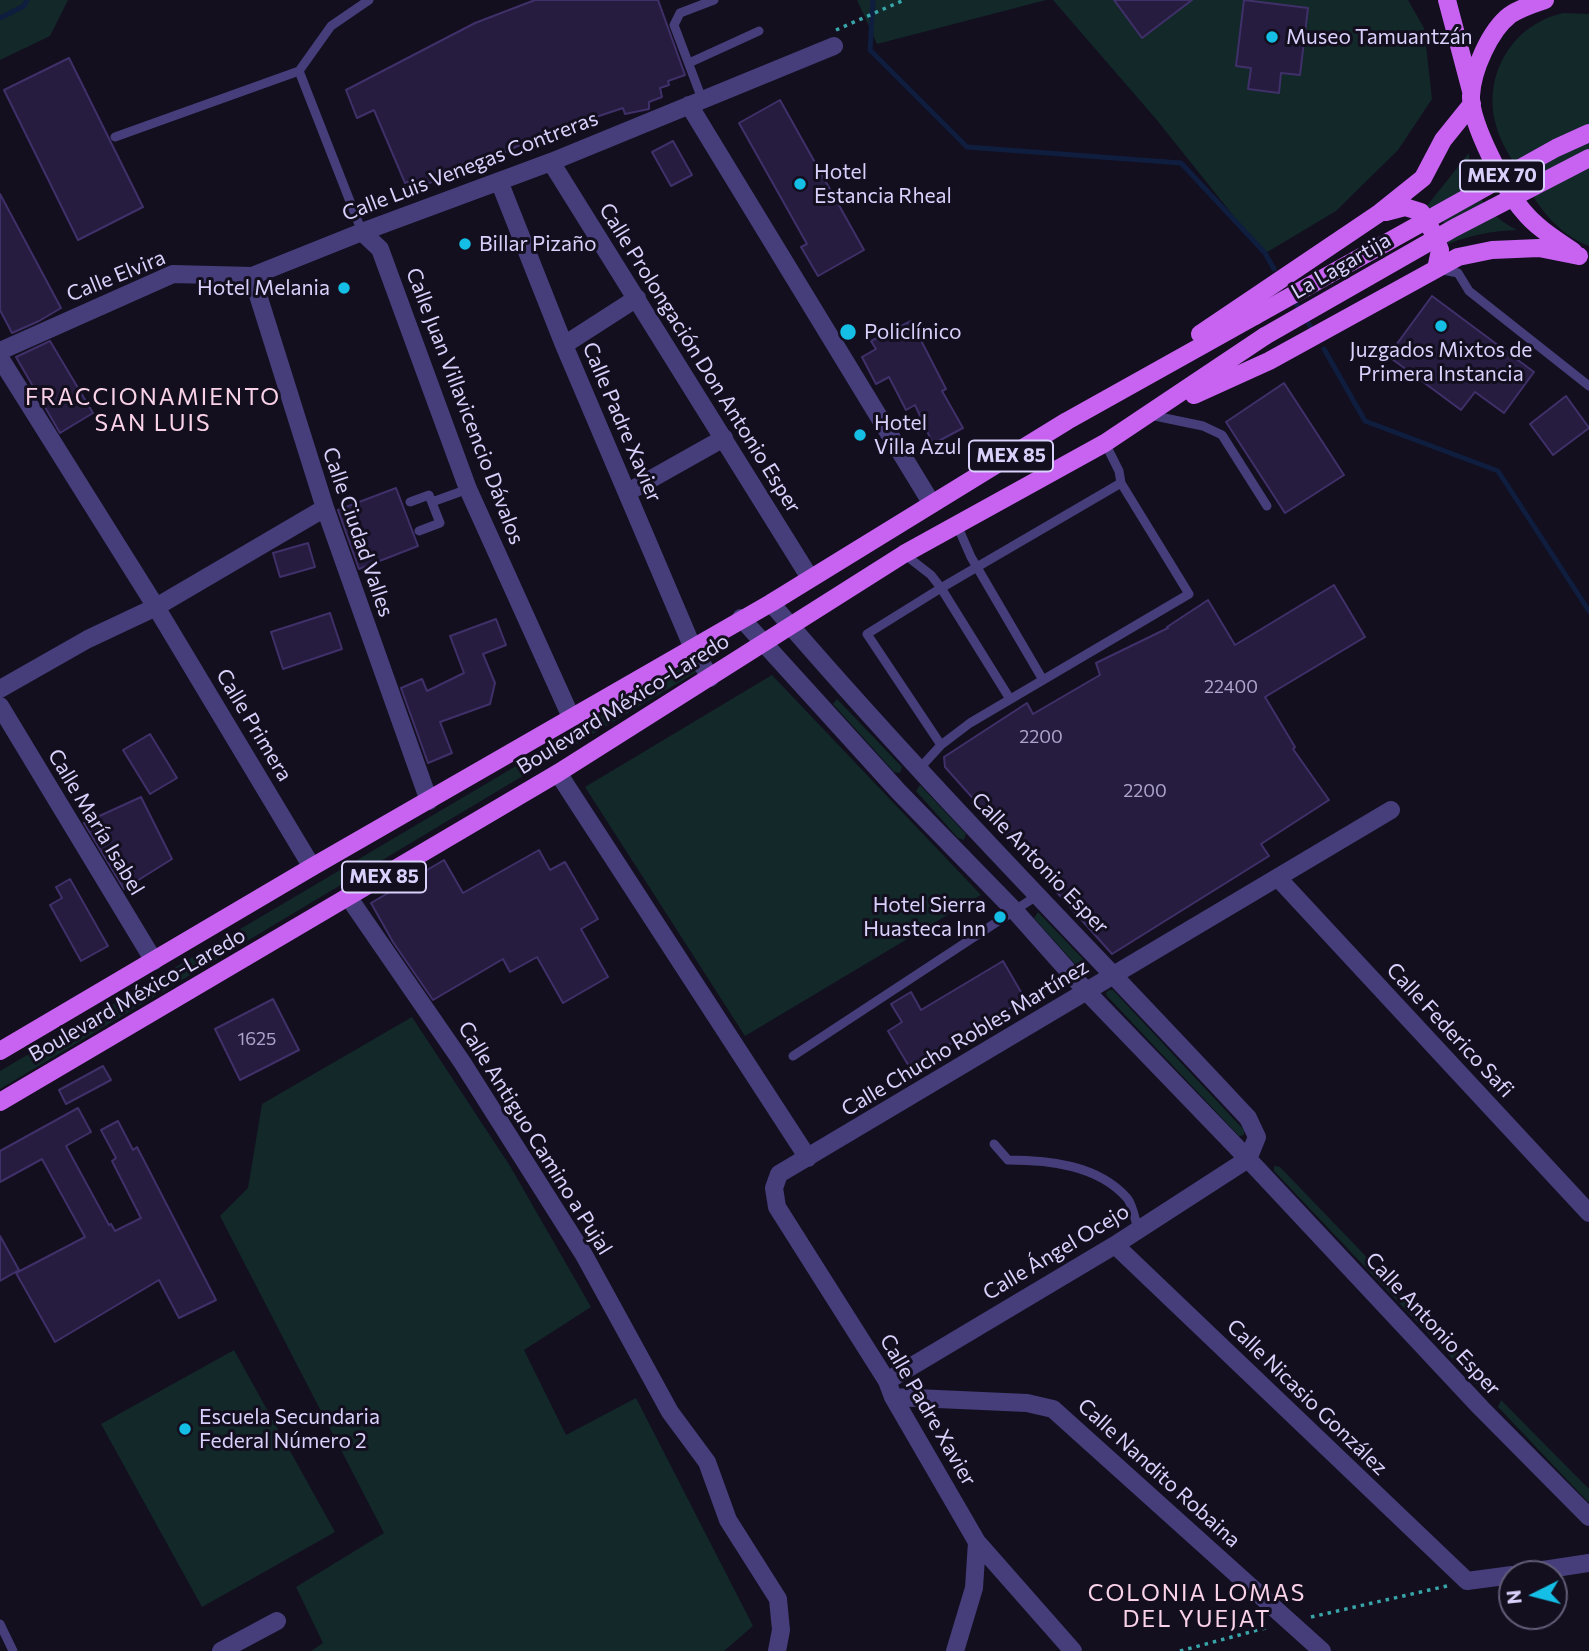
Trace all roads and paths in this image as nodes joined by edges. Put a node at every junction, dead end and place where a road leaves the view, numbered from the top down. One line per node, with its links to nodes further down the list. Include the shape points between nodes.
1 (369, 0): 9 (lane, via 331,26)
2 (714, 0): 8 (lane, via 680,13 674,25)
3 (904, 0): 7 (path, via 835,30)
4 (1447, 0): 10 (main road, MEX 70)
5 (1545, 0): 10 (main road, via 1509,16 1492,37 1480,60)
6 (759, 31): 8 (lane)
7 (834, 46): 11 (street)
8 (689, 63): 11 (lane)
9 (299, 71): 13 (lane); 18 (lane)
10 (1472, 99): 17 (main road, via 1423,178); 19 (main road, MEX 70, via 1487,152 1523,212)
11 (695, 102): 15 (street, Calle Luis Venegas Contreras); 39 (street)
12 (1589, 133): 24 (main road, La Lagartija / MEX 85, bridge)
13 (115, 137)
14 (1589, 158): 25 (main road, La Lagartija / MEX 85, bridge)
15 (551, 162): 16 (street, Calle Luis Venegas Contreras); 23 (street, Calle Prolongación Don Antonio Esper)
16 (499, 181): 18 (street, Calle Luis Venegas Contreras); 26 (street, Calle Padre Xavier)
17 (1378, 214): 21 (main road, via 1405,207 1421,212 1440,250); 31 (main road)
18 (362, 232): 20 (street, Calle Luis Venegas Contreras); 35 (street, Calle Juan Villavicencio Dávalos, via 380,248)
19 (1584, 258): 21 (main road, via 1539,248 1492,250 1458,257)
20 (294, 259): 22 (street, Calle Elvira)
21 (1436, 269): 29 (lane, via 1458,273 1469,291); 30 (main road, via 1269,361)
22 (252, 276): 27 (street, Calle Elvira, via 173,274); 41 (street, Calle Ciudad Valles)
23 (637, 298): 26 (street); 32 (street, Calle Prolongación Don Antonio Esper)
24 (1255, 316): 31 (main road, Boulevard México-Laredo / MEX 85)
25 (1265, 336): 30 (main road, Boulevard México-Laredo / MEX 85)
26 (564, 345): 36 (street, Calle Padre Xavier)
27 (0, 351)
28 (0, 358): 49 (street, Calle Primera)
29 (1589, 386)
30 (1149, 415): 33 (main road, Boulevard México-Laredo / MEX 85); 40 (lane, via 1203,426 1222,435)
31 (1068, 421): 39 (main road, Boulevard México-Laredo / MEX 85)
32 (724, 438): 36 (street); 46 (street, Calle Prolongación Don Antonio Esper)
33 (1105, 443): 34 (lane); 42 (main road, Boulevard México-Laredo / MEX 85)
34 (1121, 483): 45 (lane); 55 (lane, via 1189,594)
35 (468, 489): 38 (lane); 59 (street, Calle Juan Villavicencio Dávalos)
36 (628, 492): 53 (street, Calle Padre Xavier)
37 (410, 502): 38 (lane, via 429,495)
38 (432, 502): 43 (lane, via 440,523)
39 (932, 504): 46 (main road, Boulevard México-Laredo / MEX 85)
40 (1267, 506)
41 (325, 508): 49 (street); 64 (street, Calle Ciudad Valles)
42 (956, 523): 44 (main road, Boulevard México-Laredo / MEX 85); 45 (lane)
43 (419, 531)
44 (904, 554): 47 (lane); 51 (main road, Boulevard México-Laredo / MEX 85)
45 (977, 567): 47 (lane); 55 (lane)
46 (810, 578): 48 (main road, Boulevard México-Laredo / MEX 85)
47 (941, 588): 57 (lane); 60 (lane, via 867,634)
48 (771, 603): 50 (main road, Boulevard México-Laredo / MEX 85); 51 (street, Calle Antonio Esper)
49 (156, 607): 56 (street); 68 (street, Calle Primera)
50 (741, 618): 52 (street, Calle Antonio Esper); 53 (main road, Boulevard México-Laredo / MEX 85)
51 (791, 626): 52 (main road, Boulevard México-Laredo / MEX 85); 61 (street, Calle Antonio Esper)
52 (762, 644): 54 (main road, Boulevard México-Laredo / MEX 85); 63 (street, Calle Antonio Esper)
53 (692, 646): 54 (street, Calle Padre Xavier); 59 (main road, Boulevard México-Laredo / MEX 85)
54 (710, 678): 62 (main road, Boulevard México-Laredo / MEX 85)
55 (1043, 680): 57 (lane)
56 (0, 689)
57 (1010, 699): 60 (lane)
58 (0, 706): 73 (street, Calle María Isabel)
59 (571, 717): 64 (main road, Boulevard México-Laredo / MEX 85)
60 (941, 744): 61 (lane)
61 (920, 768): 63 (street); 66 (street, Calle Antonio Esper)
62 (558, 773): 71 (main road, Boulevard México-Laredo / MEX 85); 80 (street)
63 (899, 792): 67 (street, Calle Antonio Esper)
64 (429, 801): 68 (main road, Boulevard México-Laredo / MEX 85)
65 (1391, 810): 69 (street, Calle Chucho Robles Martínez)
66 (983, 838): 67 (street); 70 (street, Calle Antonio Esper)
67 (962, 856): 72 (street, Calle Antonio Esper)
68 (312, 866): 73 (main road, Boulevard México-Laredo / MEX 85)
69 (1278, 878): 74 (street, Calle Chucho Robles Martínez); 83 (street, Calle Federico Safi)
70 (1038, 895): 72 (lane); 74 (street, Calle Antonio Esper)
71 (349, 898): 78 (main road, Boulevard México-Laredo / MEX 85); 98 (street, Calle Antiguo Camino a Pujal, via 463,1062 576,1244 670,1412 706,1462 728,1520 778,1599 781,1630)
72 (1015, 911): 75 (street, Calle Antonio Esper); 77 (lane)
73 (154, 961): 76 (main road, Boulevard México-Laredo / MEX 85)
74 (1115, 975): 75 (street, Calle Chucho Robles Martínez); 81 (street, Calle Antonio Esper, via 1248,1118 1257,1137)
75 (1087, 992): 80 (street, Calle Chucho Robles Martínez); 81 (street, Calle Antonio Esper)
76 (0, 1051)
77 (793, 1056)
78 (0, 1102)
79 (994, 1144): 84 (lane, via 1008,1160 1045,1160 1105,1180 1129,1199)
80 (808, 1158): 82 (street, Calle Chucho Robles Martínez)
81 (1248, 1159): 84 (street, Calle Ángel Ocejo); 87 (street, Calle Antonio Esper)
82 (779, 1174): 86 (street, Calle Padre Xavier, via 777,1207)
83 (1589, 1213)
84 (1138, 1229): 85 (street, Calle Ángel Ocejo)
85 (1115, 1245): 86 (street, Calle Ángel Ocejo); 92 (street, Calle Nicasio González)
86 (890, 1389): 88 (street, Calle Padre Xavier); 94 (street, Calle Nandito Robaina, via 1053,1409)
87 (1589, 1517)
88 (978, 1542): 99 (street, via 974,1588); 100 (street, Calle Padre Xavier)
89 (1589, 1563): 90 (street)
90 (1568, 1566)
91 (1498, 1576): 92 (street)
92 (1467, 1581): 94 (path)
93 (276, 1621): 97 (street)
94 (1289, 1622): 101 (path); 102 (street, Calle Nandito Robaina)
95 (0, 1624): 96 (lane)
96 (13, 1651)
97 (221, 1651)
98 (777, 1651)
99 (956, 1651)
100 (1073, 1651)
101 (1180, 1651)
102 (1322, 1651)

